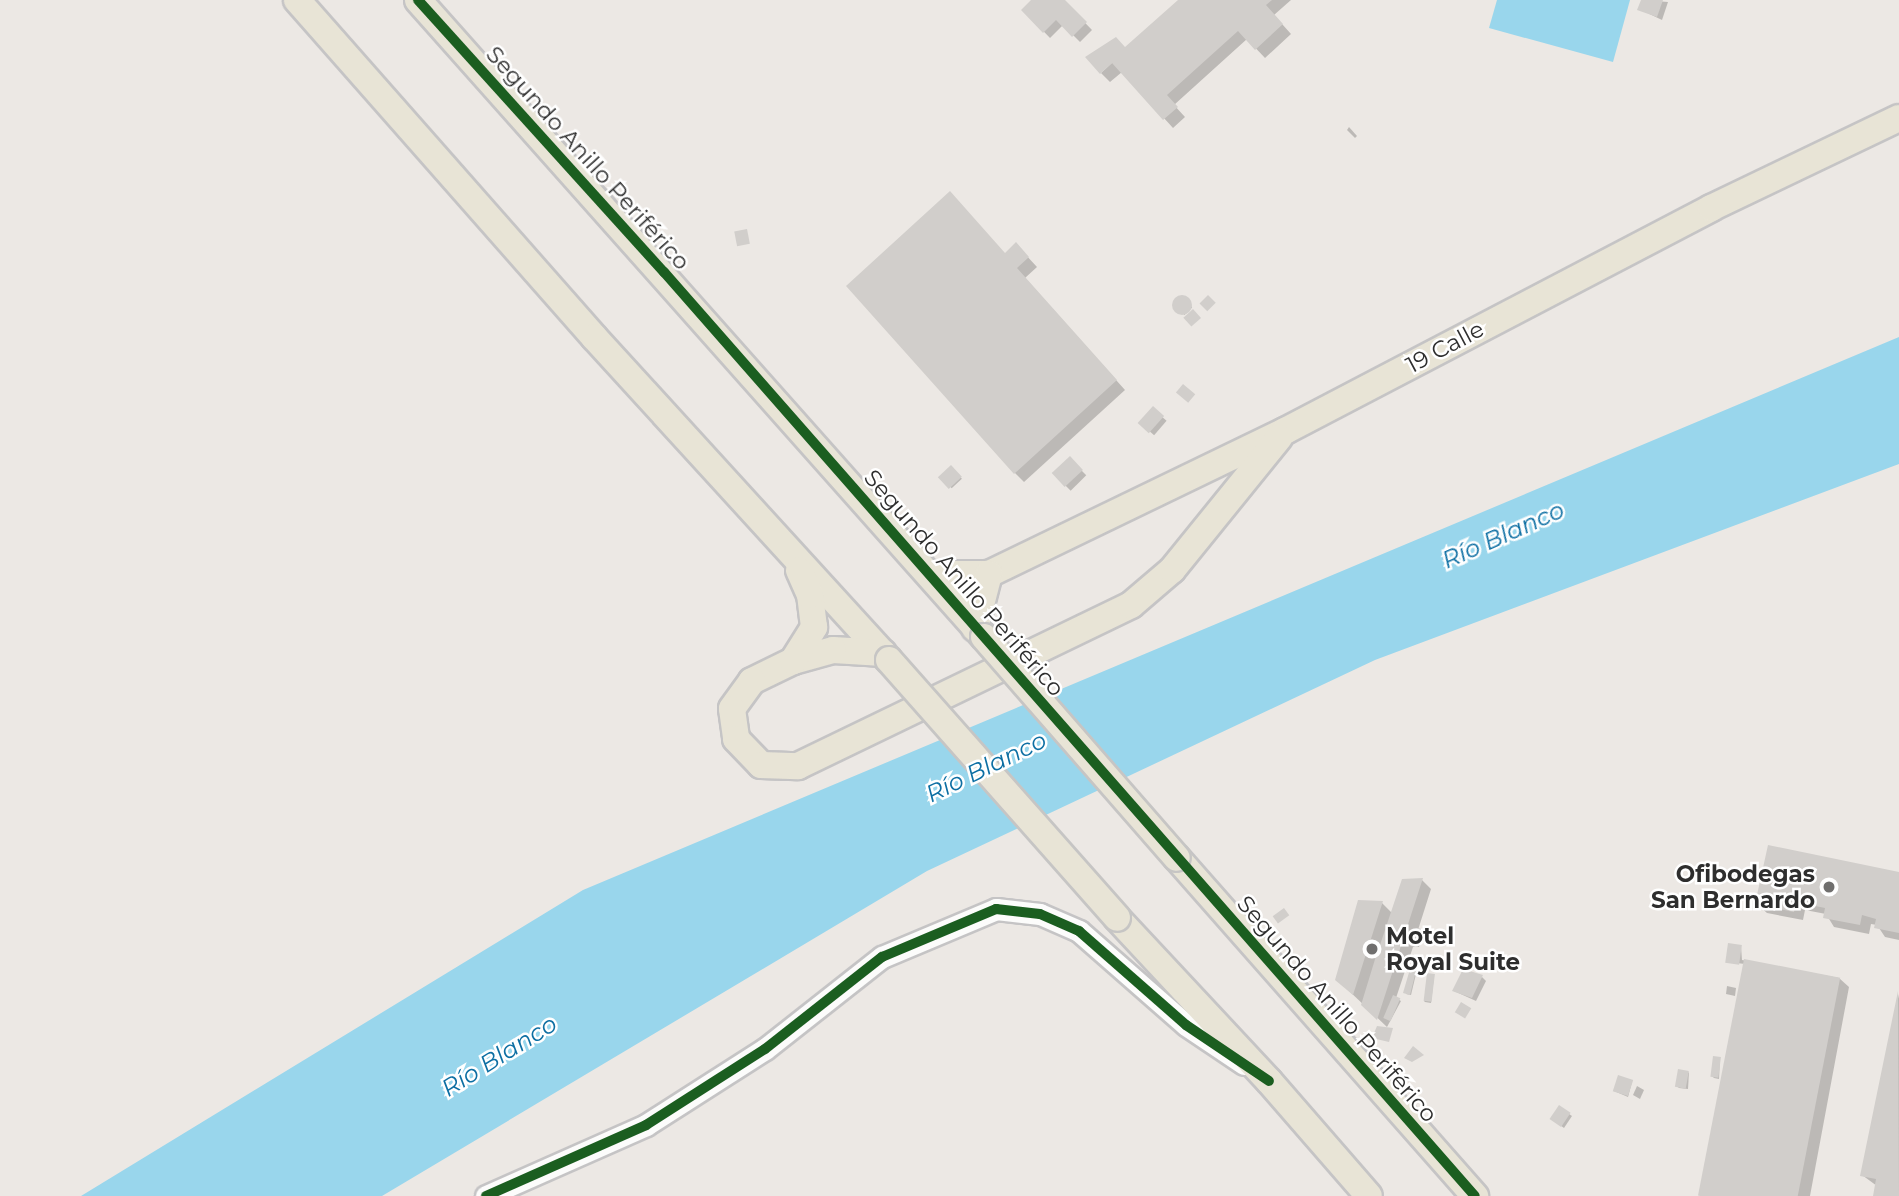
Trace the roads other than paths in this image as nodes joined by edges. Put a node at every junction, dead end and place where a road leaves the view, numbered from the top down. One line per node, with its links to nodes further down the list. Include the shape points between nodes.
1 (297, 0): 5 (main road)
2 (418, 0): 6 (main road, Segundo Anillo Periférico)
3 (1899, 118): 4 (main road, 19 Calle, via 1710,208)
4 (1285, 431): 7 (main road, 19 Calle); 10 (main road, via 1172,570 1131,605 811,762 779,769 761,765 736,739 732,709 752,681)
5 (791, 552): 9 (main road); 10 (main road, via 814,615 808,641)
6 (929, 574): 7 (main road, 19 Calle); 8 (main road, Segundo Anillo Periférico)
7 (989, 574): 8 (main road)
8 (980, 632): 14 (main road, Segundo Anillo Periférico, bridge)
9 (886, 657): 10 (main road, via 848,648); 11 (main road, bridge, via 1116,918)
10 (793, 661)
11 (1269, 1080): 12 (street, via 1186,1025 1079,931 1040,914 996,909 882,957 765,1049 646,1125); 13 (main road)
12 (486, 1196)
13 (1368, 1196)
14 (1475, 1196)

